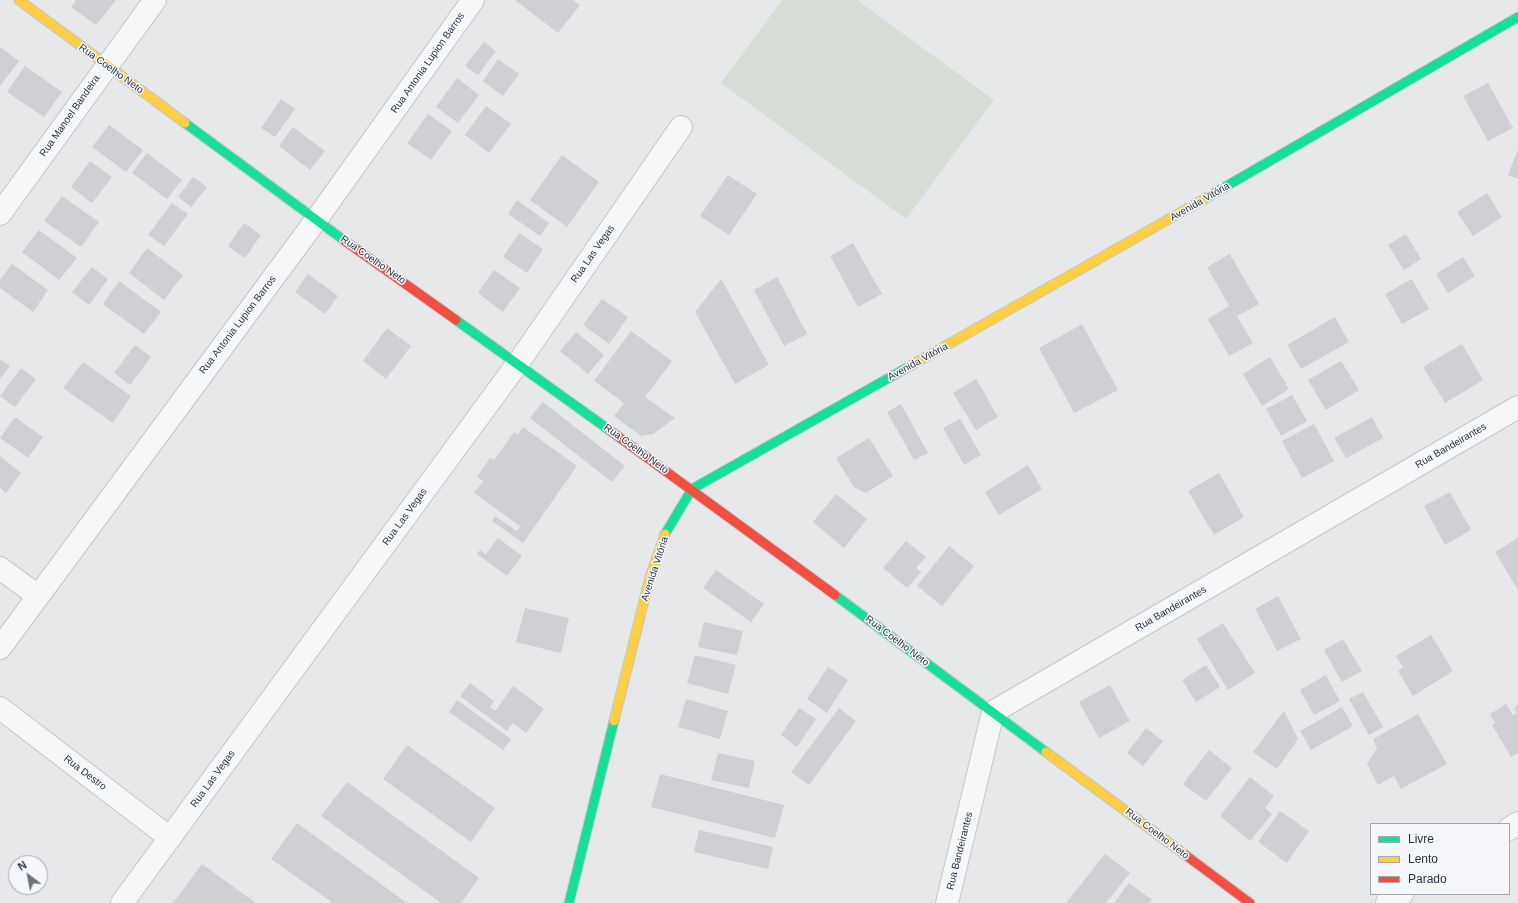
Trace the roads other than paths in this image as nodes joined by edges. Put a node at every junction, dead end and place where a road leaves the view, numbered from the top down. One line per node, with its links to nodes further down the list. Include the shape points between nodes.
1 (18, 0): 5 (street, Rua Coelho Neto)
2 (155, 0): 5 (street, Rua Manoel Bandeira)
3 (473, 0): 8 (street, Rua Antonia Lupion Barros)
4 (1518, 17): 11 (street, Avenida Vitória, via 1157,227)
5 (106, 65): 7 (street, Rua Manoel Bandeira); 8 (street, Rua Coelho Neto)
6 (681, 127): 9 (street, Rua Las Vegas)
7 (0, 214)
8 (316, 220): 9 (street, Rua Coelho Neto); 13 (street, Rua Antonia Lupion Barros)
9 (518, 363): 11 (street, Rua Coelho Neto); 17 (street, Rua Las Vegas)
10 (1518, 407): 16 (street, Rua Bandeirantes)
11 (692, 489): 16 (street, Rua Coelho Neto); 20 (street, Avenida Vitória, via 663,537 650,577)
12 (0, 568): 13 (street)
13 (38, 596): 14 (street, Rua Antonia Lupion Barros)
14 (0, 648)
15 (0, 708): 17 (street, Rua Destro)
16 (993, 712): 21 (street, Rua Bandeirantes); 22 (street, Rua Coelho Neto)
17 (170, 838): 19 (street, Rua Las Vegas)
18 (1400, 895): 23 (street)
19 (122, 903)
20 (569, 903)
21 (947, 903)
22 (1250, 903)
23 (1387, 903)

